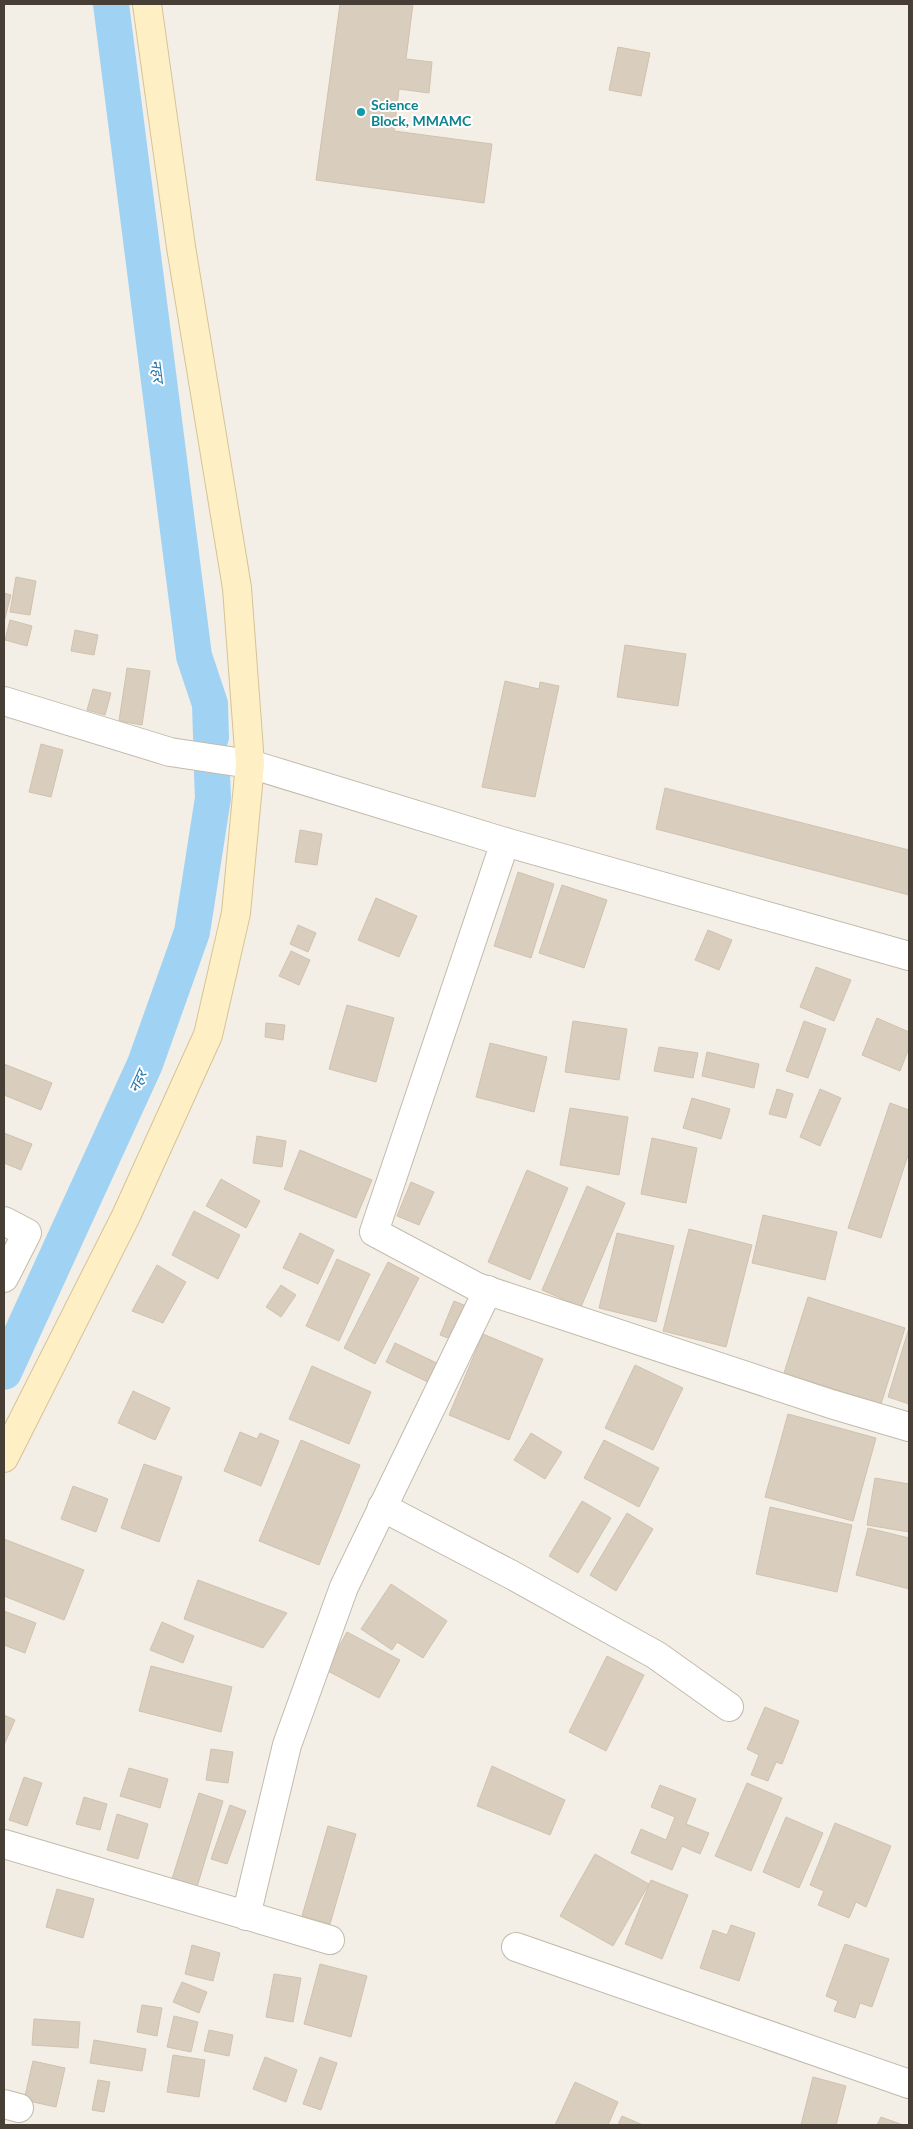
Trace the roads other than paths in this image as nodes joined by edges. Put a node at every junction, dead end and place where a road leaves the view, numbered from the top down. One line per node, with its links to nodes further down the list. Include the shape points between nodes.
1 (147, 4): 3 (street, via 180,247 237,588)
2 (4, 702): 3 (street, via 170,752)
3 (250, 764): 4 (street); 10 (street, via 236,913 208,1035 126,1216)
4 (505, 842): 5 (street); 8 (street, via 374,1232)
5 (909, 956)
6 (4, 1221): 7 (street, via 26,1233)
7 (4, 1278)
8 (488, 1290): 9 (street); 11 (street)
9 (909, 1427)
10 (4, 1458)
11 (382, 1507): 12 (street, via 656,1656); 14 (street, via 344,1587 287,1745)
12 (729, 1708)
13 (4, 1844): 14 (street)
14 (246, 1916): 15 (street)
15 (330, 1940)
16 (516, 1947): 17 (street)
17 (909, 2084)

